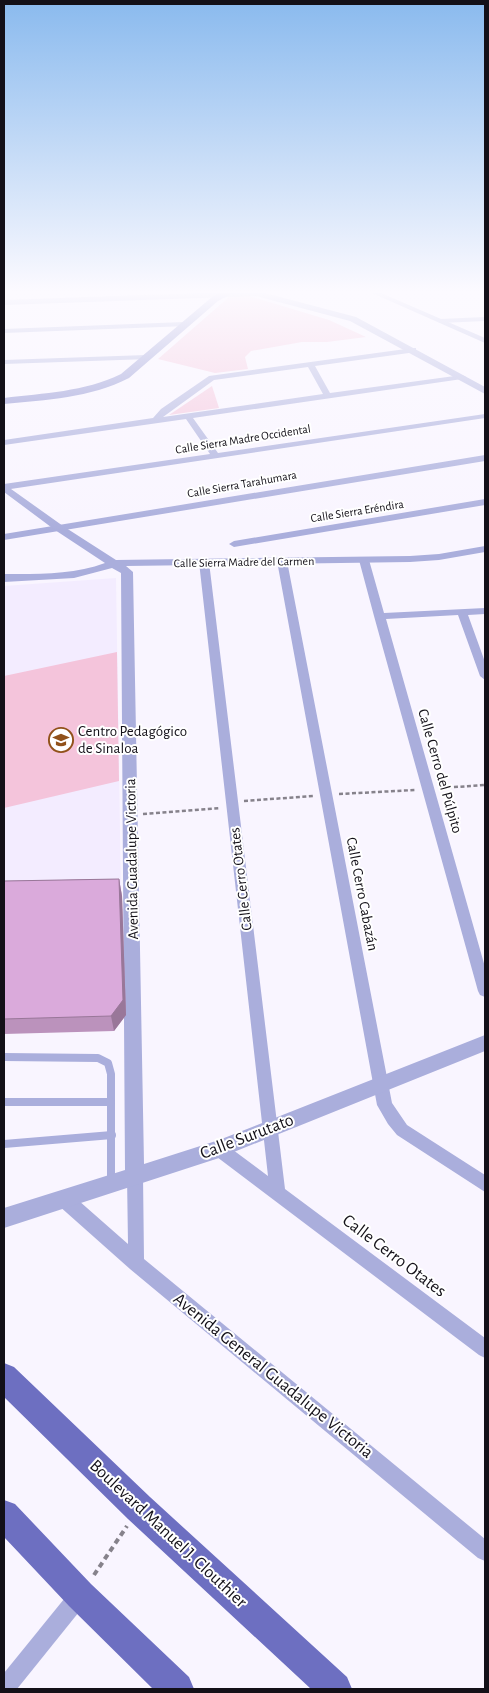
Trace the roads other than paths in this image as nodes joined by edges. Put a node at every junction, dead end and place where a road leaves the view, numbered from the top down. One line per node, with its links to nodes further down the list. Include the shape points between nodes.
1 (129, 372): 8 (main road, via 106,386)
2 (254, 372): 11 (street, via 212,378 164,411)
3 (314, 372): 7 (street)
4 (452, 372): 5 (street)
5 (462, 378): 6 (street); 7 (street)
6 (485, 391)
7 (328, 397): 10 (street)
8 (4, 400)
9 (485, 416): 13 (street, Calle Sierra Madre Occidental)
10 (189, 417): 11 (street); 13 (street)
11 (155, 421): 12 (street)
12 (4, 442)
13 (216, 456): 15 (street, Calle Sierra Madre Occidental)
14 (485, 458): 17 (street, Calle Sierra Tarahumara)
15 (4, 487): 17 (street, Avenida Guadalupe Victoria)
16 (485, 502): 19 (street, Calle Sierra Eréndira)
17 (59, 528): 18 (street, Calle Sierra Tarahumara); 24 (street, Avenida Guadalupe Victoria)
18 (4, 537)
19 (234, 544)
20 (485, 549): 21 (street, Calle Sierra Madre del Carmen, via 439,557)
21 (364, 560): 22 (street, Calle Sierra Madre del Carmen); 28 (street, Calle Cerro del Púlpito)
22 (282, 561): 23 (street, Calle Sierra Madre del Carmen); 33 (street, Calle Cerro Cabazán)
23 (204, 562): 24 (street, Calle Sierra Madre del Carmen); 36 (street, Calle Cerro Otates)
24 (114, 563): 25 (street, Calle Sierra Madre del Carmen, via 99,570 73,574); 40 (street, Avenida Guadalupe Victoria, via 128,572)
25 (4, 578)
26 (485, 611): 27 (street)
27 (462, 612): 28 (street); 29 (street)
28 (379, 616): 30 (street, Calle Cerro del Púlpito)
29 (485, 676)
30 (485, 990)
31 (485, 1043): 33 (street, Calle Surutato)
32 (4, 1058): 35 (lane, via 98,1058 108,1063)
33 (381, 1083): 36 (street, Calle Surutato); 41 (street, Calle Cerro Cabazán, via 385,1105 402,1130)
34 (4, 1102): 35 (lane)
35 (111, 1102): 37 (lane)
36 (270, 1129): 39 (street, Calle Surutato); 43 (street, Calle Cerro Otates)
37 (112, 1135): 38 (lane); 42 (lane)
38 (4, 1144)
39 (219, 1150): 40 (street, Calle Surutato); 43 (street, Calle Cerro Otates)
40 (136, 1176): 42 (street, Calle Surutato); 46 (street)
41 (485, 1184)
42 (110, 1185): 44 (street, Calle Surutato)
43 (278, 1195): 47 (street, Calle Cerro Otates)
44 (64, 1199): 45 (street, Calle Surutato); 46 (street, Avenida General Guadalupe Victoria)
45 (4, 1218)
46 (136, 1263): 50 (street, Avenida General Guadalupe Victoria)
47 (485, 1349)
48 (4, 1376): 54 (main road, Boulevard Manuel J. Clouthier, via 139,1508)
49 (4, 1515): 51 (main road)
50 (485, 1551)
51 (80, 1595): 52 (street); 53 (main road)
52 (4, 1689)
53 (177, 1689)
54 (335, 1689)

